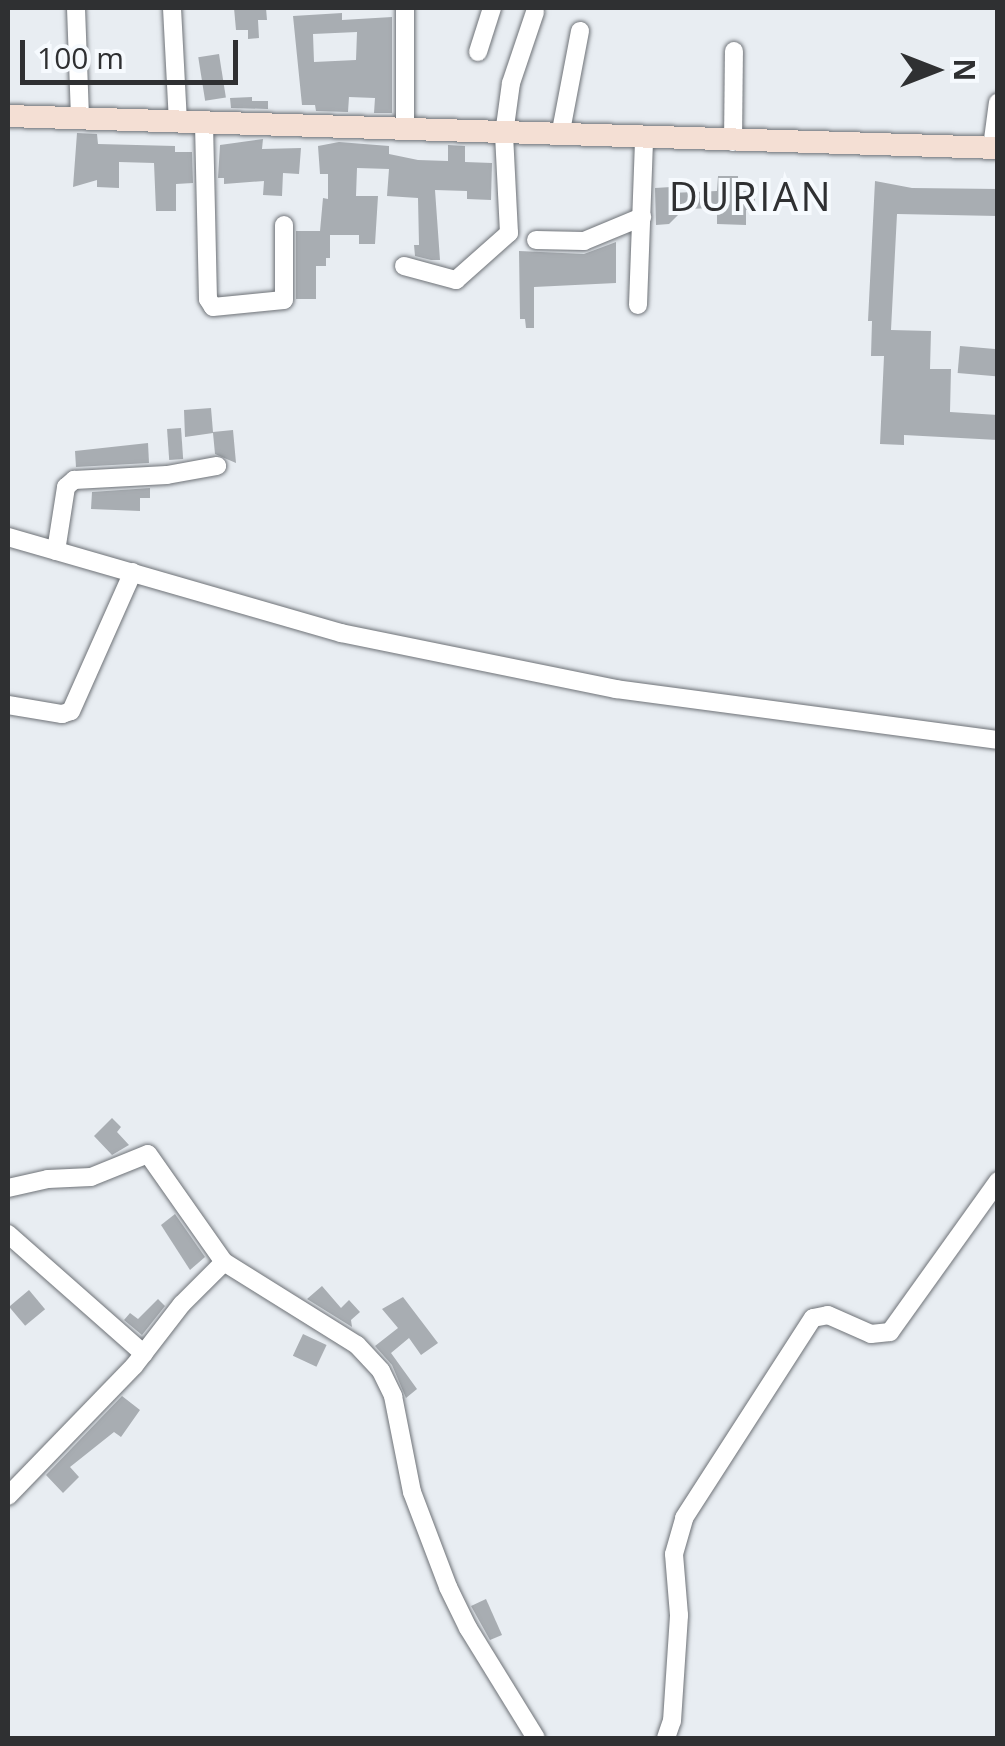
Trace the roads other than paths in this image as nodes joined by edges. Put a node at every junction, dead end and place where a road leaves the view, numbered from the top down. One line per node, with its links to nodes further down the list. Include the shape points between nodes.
1 (76, 8): 11 (street)
2 (172, 8): 12 (street)
3 (405, 8): 14 (street)
4 (492, 8): 8 (street)
5 (535, 12): 15 (street, via 510,82)
6 (580, 31): 16 (street)
7 (734, 51): 18 (street)
8 (478, 52)
9 (998, 102): 19 (street)
10 (8, 116): 11 (main road)
11 (80, 118): 12 (main road)
12 (178, 122): 13 (main road)
13 (204, 124): 14 (main road); 21 (street, via 213,307 284,300)
14 (405, 131): 15 (main road)
15 (504, 134): 16 (main road); 23 (street, via 510,224 505,239 456,280)
16 (560, 136): 17 (main road)
17 (644, 139): 18 (main road); 20 (street)
18 (733, 142): 19 (main road)
19 (995, 147)
20 (642, 217): 22 (street, via 584,241); 24 (street)
21 (284, 226)
22 (536, 240)
23 (404, 266)
24 (638, 305)
25 (217, 466): 27 (street, via 74,480 66,487)
26 (8, 538): 27 (street)
27 (56, 551): 28 (street)
28 (133, 572): 29 (street, via 71,711); 30 (street, via 341,633 616,690)
29 (8, 705)
30 (998, 740)
31 (998, 1182): 38 (street, via 890,1332 871,1334 828,1314 814,1318 684,1518 674,1554 679,1615)
32 (8, 1188): 34 (street, via 91,1178 148,1154)
33 (8, 1234): 35 (street)
34 (224, 1262): 35 (street); 37 (street, via 357,1345 382,1371 412,1492 448,1586)
35 (144, 1354): 36 (street)
36 (8, 1496)
37 (536, 1738)
38 (666, 1738)

